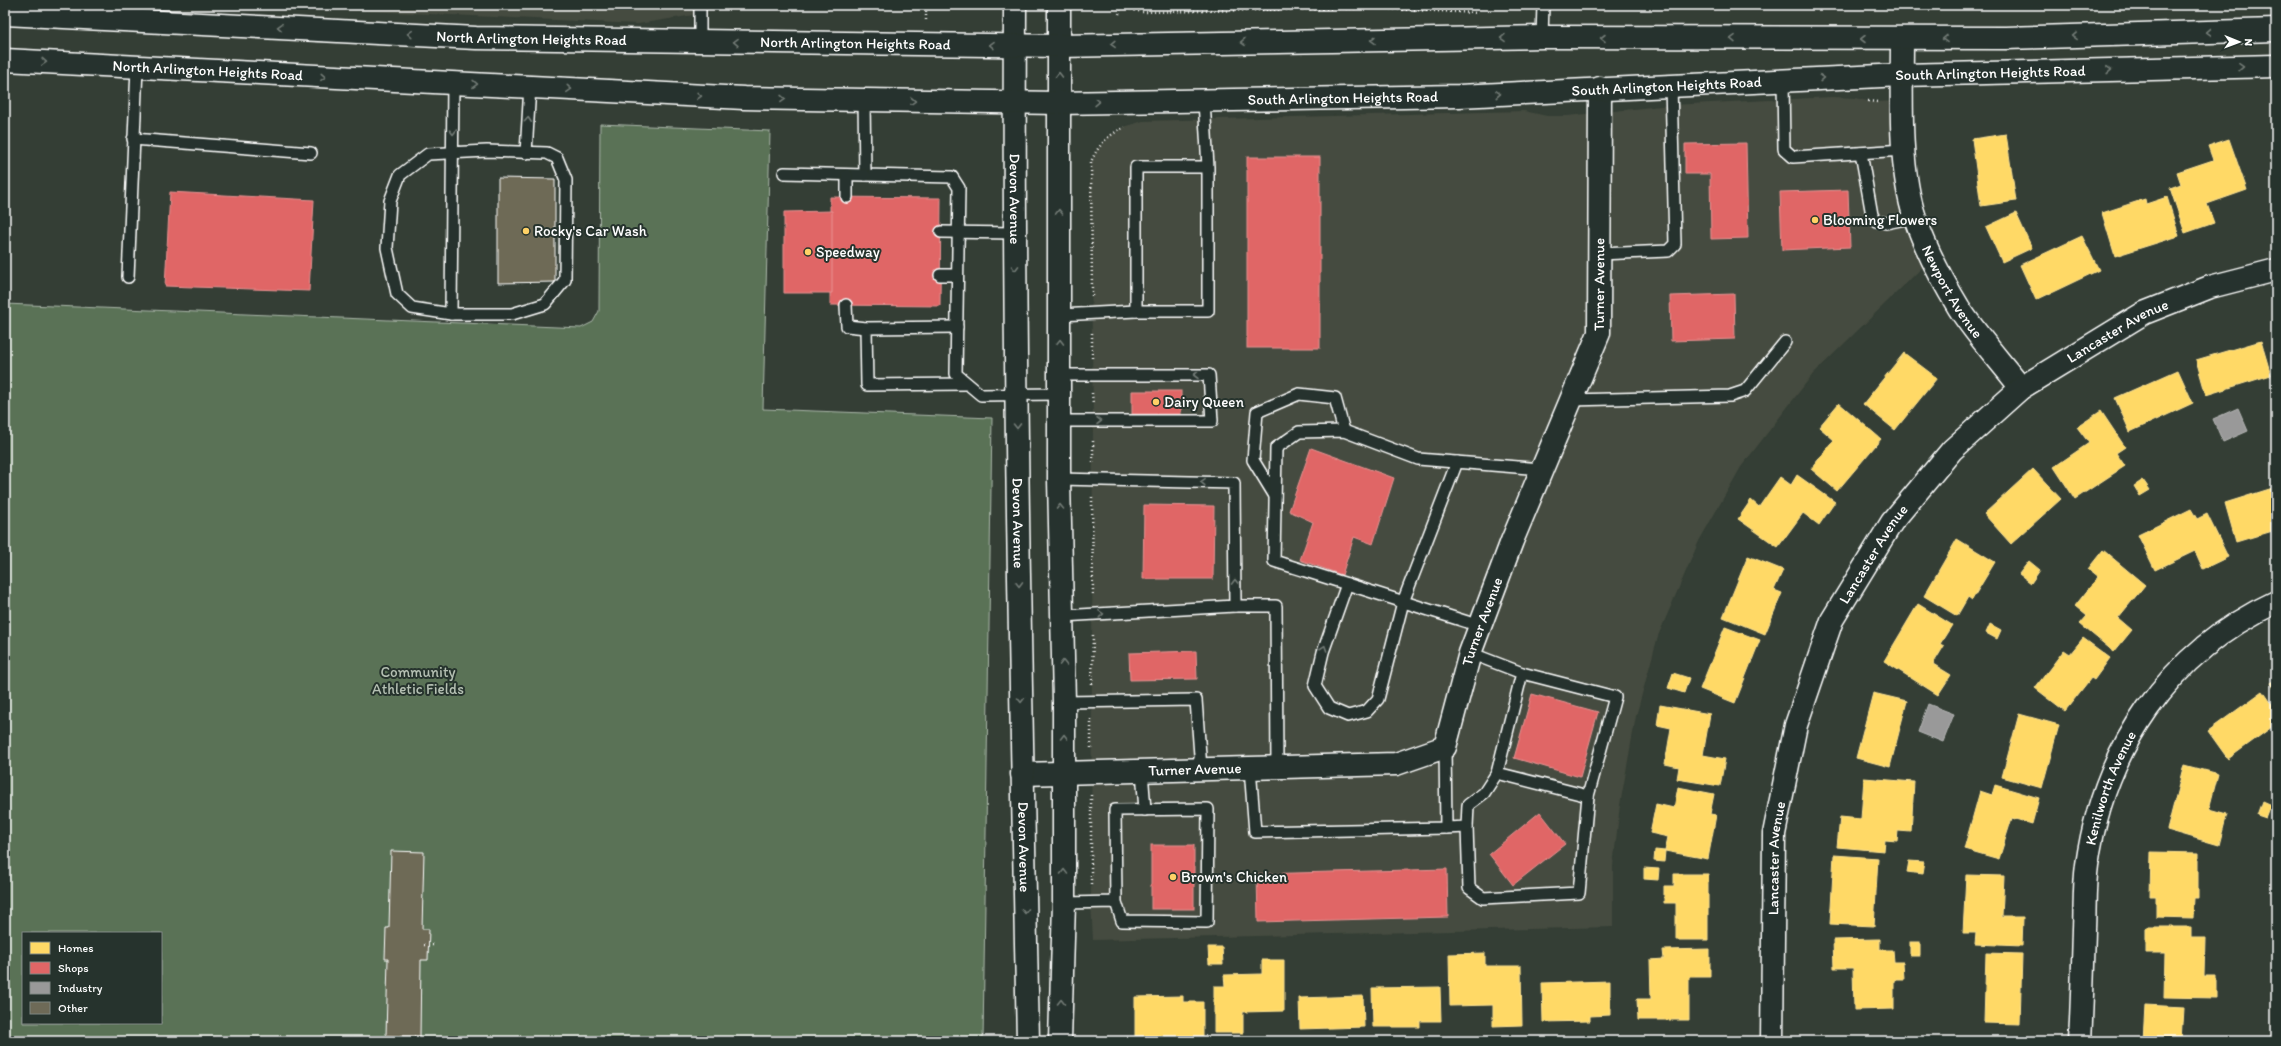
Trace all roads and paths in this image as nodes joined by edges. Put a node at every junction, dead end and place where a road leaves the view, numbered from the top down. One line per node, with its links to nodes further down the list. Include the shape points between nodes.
1 (700, 5): 13 (lane)
2 (926, 5): 9 (path)
3 (1015, 5): 14 (main road, Devon Avenue)
4 (1059, 5): 15 (main road)
5 (1543, 5): 11 (lane)
6 (1121, 8): 8 (path)
7 (5, 14): 13 (main road, North Arlington Heights Road, one-way to 7, via 476,38)
8 (1119, 14)
9 (926, 24)
10 (2276, 30): 12 (main road, one-way to 12)
11 (1542, 37): 12 (main road, one-way to 11); 15 (main road, one-way to 15)
12 (1902, 39): 19 (main road, Newport Avenue)
13 (700, 41): 14 (main road, North Arlington Heights Road, one-way to 13)
14 (1015, 45): 15 (main road, North Arlington Heights Road); 29 (main road, Devon Avenue)
15 (1059, 46): 30 (main road, one-way to 15)
16 (5, 60): 18 (main road, North Arlington Heights Road, one-way to 18)
17 (2276, 66): 19 (main road, South Arlington Heights Road, one-way to 17)
18 (137, 68): 21 (main road, North Arlington Heights Road, one-way to 21); 32 (lane)
19 (1902, 75): 20 (main road, South Arlington Heights Road, one-way to 19); 33 (main road, Newport Avenue)
20 (1783, 80): 22 (main road, South Arlington Heights Road); 37 (lane, via 1784,149 1793,157)
21 (453, 84): 23 (main road, North Arlington Heights Road, one-way to 23); 35 (lane, one-way to 35)
22 (1672, 85): 24 (main road, South Arlington Heights Road); 49 (lane, via 1675,244 1668,251)
23 (530, 86): 25 (main road, North Arlington Heights Road, one-way to 25, via 665,95); 36 (lane, one-way to 23)
24 (1600, 88): 26 (main road, South Arlington Heights Road, one-way to 24, via 1459,96); 49 (main road, Turner Avenue)
25 (864, 100): 29 (main road, North Arlington Heights Road, one-way to 29); 41 (lane)
26 (1204, 101): 30 (main road, South Arlington Heights Road, one-way to 26); 38 (lane)
27 (1865, 101): 28 (path)
28 (1870, 102)
29 (1016, 103): 30 (main road, North Arlington Heights Road); 48 (main road, Devon Avenue)
30 (1058, 103): 58 (main road, one-way to 30)
31 (1130, 125): 43 (path, via 1109,136 1097,149 1091,162)
32 (133, 139): 34 (lane); 53 (lane)
33 (1904, 150): 37 (lane); 45 (main road, Newport Avenue)
34 (311, 153)
35 (454, 153): 36 (lane); 56 (lane); 56 (lane, via 428,154 400,175 390,201 387,248 397,294 412,308)
36 (526, 153): 56 (lane, via 547,153 557,158 564,171 565,280 545,304 512,314)
37 (1861, 153): 45 (lane, via 1872,215 1876,221 1886,223)
38 (1208, 167): 55 (lane, via 1208,311); 55 (lane, via 1136,167)
39 (784, 173): 40 (lane)
40 (847, 175): 41 (lane); 44 (lane)
41 (865, 175): 47 (lane, via 952,177 958,188)
42 (1086, 180): 43 (path)
43 (1090, 180): 57 (path)
44 (847, 197)
45 (1915, 217): 65 (main road, Newport Avenue, via 1932,258 1960,309)
46 (941, 232): 47 (lane)
47 (958, 233): 48 (lane); 52 (lane)
48 (1015, 233): 66 (main road, Devon Avenue, one-way to 66)
49 (1600, 254): 67 (main road, Turner Avenue, via 1599,333)
50 (2276, 270): 65 (main road, Lancaster Avenue, via 2210,287 2144,313)
51 (940, 275): 52 (lane)
52 (957, 275): 59 (lane)
53 (128, 277)
54 (846, 305): 60 (lane, via 847,326)
55 (1136, 311): 57 (lane)
56 (451, 314)
57 (1092, 314): 58 (lane); 62 (path)
58 (1060, 315): 64 (main road, one-way to 58)
59 (956, 327): 60 (lane); 63 (lane, via 956,374)
60 (866, 328): 63 (lane, via 867,385)
61 (1785, 342): 67 (lane, via 1745,391 1730,396)
62 (1092, 375): 64 (lane); 69 (path); 69 (lane, one-way to 62, via 1212,421 1209,375)
63 (967, 384): 66 (lane, via 981,395)
64 (1059, 385): 66 (lane); 68 (main road)
65 (2021, 388): 107 (main road, Lancaster Avenue, via 1952,450 1892,522 1832,620 1796,725 1774,834)
66 (1017, 395): 95 (main road, Devon Avenue, one-way to 95)
67 (1571, 400): 72 (main road, Turner Avenue)
68 (1060, 421): 69 (lane); 74 (main road)
69 (1093, 421): 73 (path)
70 (1344, 431): 71 (lane, via 1418,459); 75 (lane, via 1299,432 1276,448); 75 (lane, via 1335,398 1299,394 1257,412 1253,460)
71 (1457, 462): 72 (lane); 77 (lane)
72 (1542, 469): 82 (main road, Turner Avenue)
73 (1092, 478): 74 (lane); 79 (lane, one-way to 73, via 1234,483); 80 (path)
74 (1060, 479): 81 (main road, one-way to 74)
75 (1275, 496): 76 (lane, via 1274,561)
76 (1348, 584): 77 (lane); 77 (lane, one-way to 76, via 1378,700 1367,711 1348,716 1329,708 1315,686 1323,652)
77 (1403, 602): 82 (lane)
78 (2276, 602): 108 (main road, Kenilworth Avenue, via 2247,615 2198,652 2155,697 2133,730 2113,768 2096,816 2087,867)
79 (1235, 606): 80 (lane, one-way to 79); 88 (lane, via 1276,606)
80 (1093, 615): 81 (lane); 86 (path)
81 (1062, 616): 85 (main road, one-way to 81)
82 (1480, 626): 83 (main road, Turner Avenue)
83 (1470, 653): 84 (lane); 87 (main road, Turner Avenue)
84 (1522, 673): 94 (lane); 96 (lane, via 1615,698)
85 (1064, 702): 86 (lane); 92 (main road, one-way to 85)
86 (1091, 702): 90 (lane, via 1196,700); 93 (path)
87 (1445, 747): 88 (main road, Turner Avenue, via 1396,764); 99 (lane)
88 (1277, 767): 89 (main road, Turner Avenue)
89 (1250, 768): 90 (main road, Turner Avenue); 99 (lane, via 1255,832)
90 (1201, 769): 91 (main road, Turner Avenue)
91 (1142, 771): 93 (main road, Turner Avenue); 97 (lane)
92 (1064, 772): 93 (main road, Turner Avenue); 95 (main road, Turner Avenue); 102 (main road, one-way to 92)
93 (1091, 772): 100 (path)
94 (1497, 773): 96 (lane); 98 (lane, via 1484,793 1468,805)
95 (1022, 774): 105 (main road, Devon Avenue, one-way to 105)
96 (1588, 796): 98 (lane, via 1579,893 1483,898 1469,888)
97 (1145, 810): 101 (lane, via 1115,810); 101 (lane, via 1208,809 1207,922 1122,921)
98 (1467, 827): 99 (lane)
99 (1446, 828)
100 (1091, 902): 101 (lane); 102 (lane)
101 (1116, 902)
102 (1064, 903): 106 (main road, one-way to 102)
103 (424, 944): 104 (path)
104 (433, 945)
105 (1028, 1041)
106 (1060, 1041)
107 (1772, 1041)
108 (2080, 1041)

